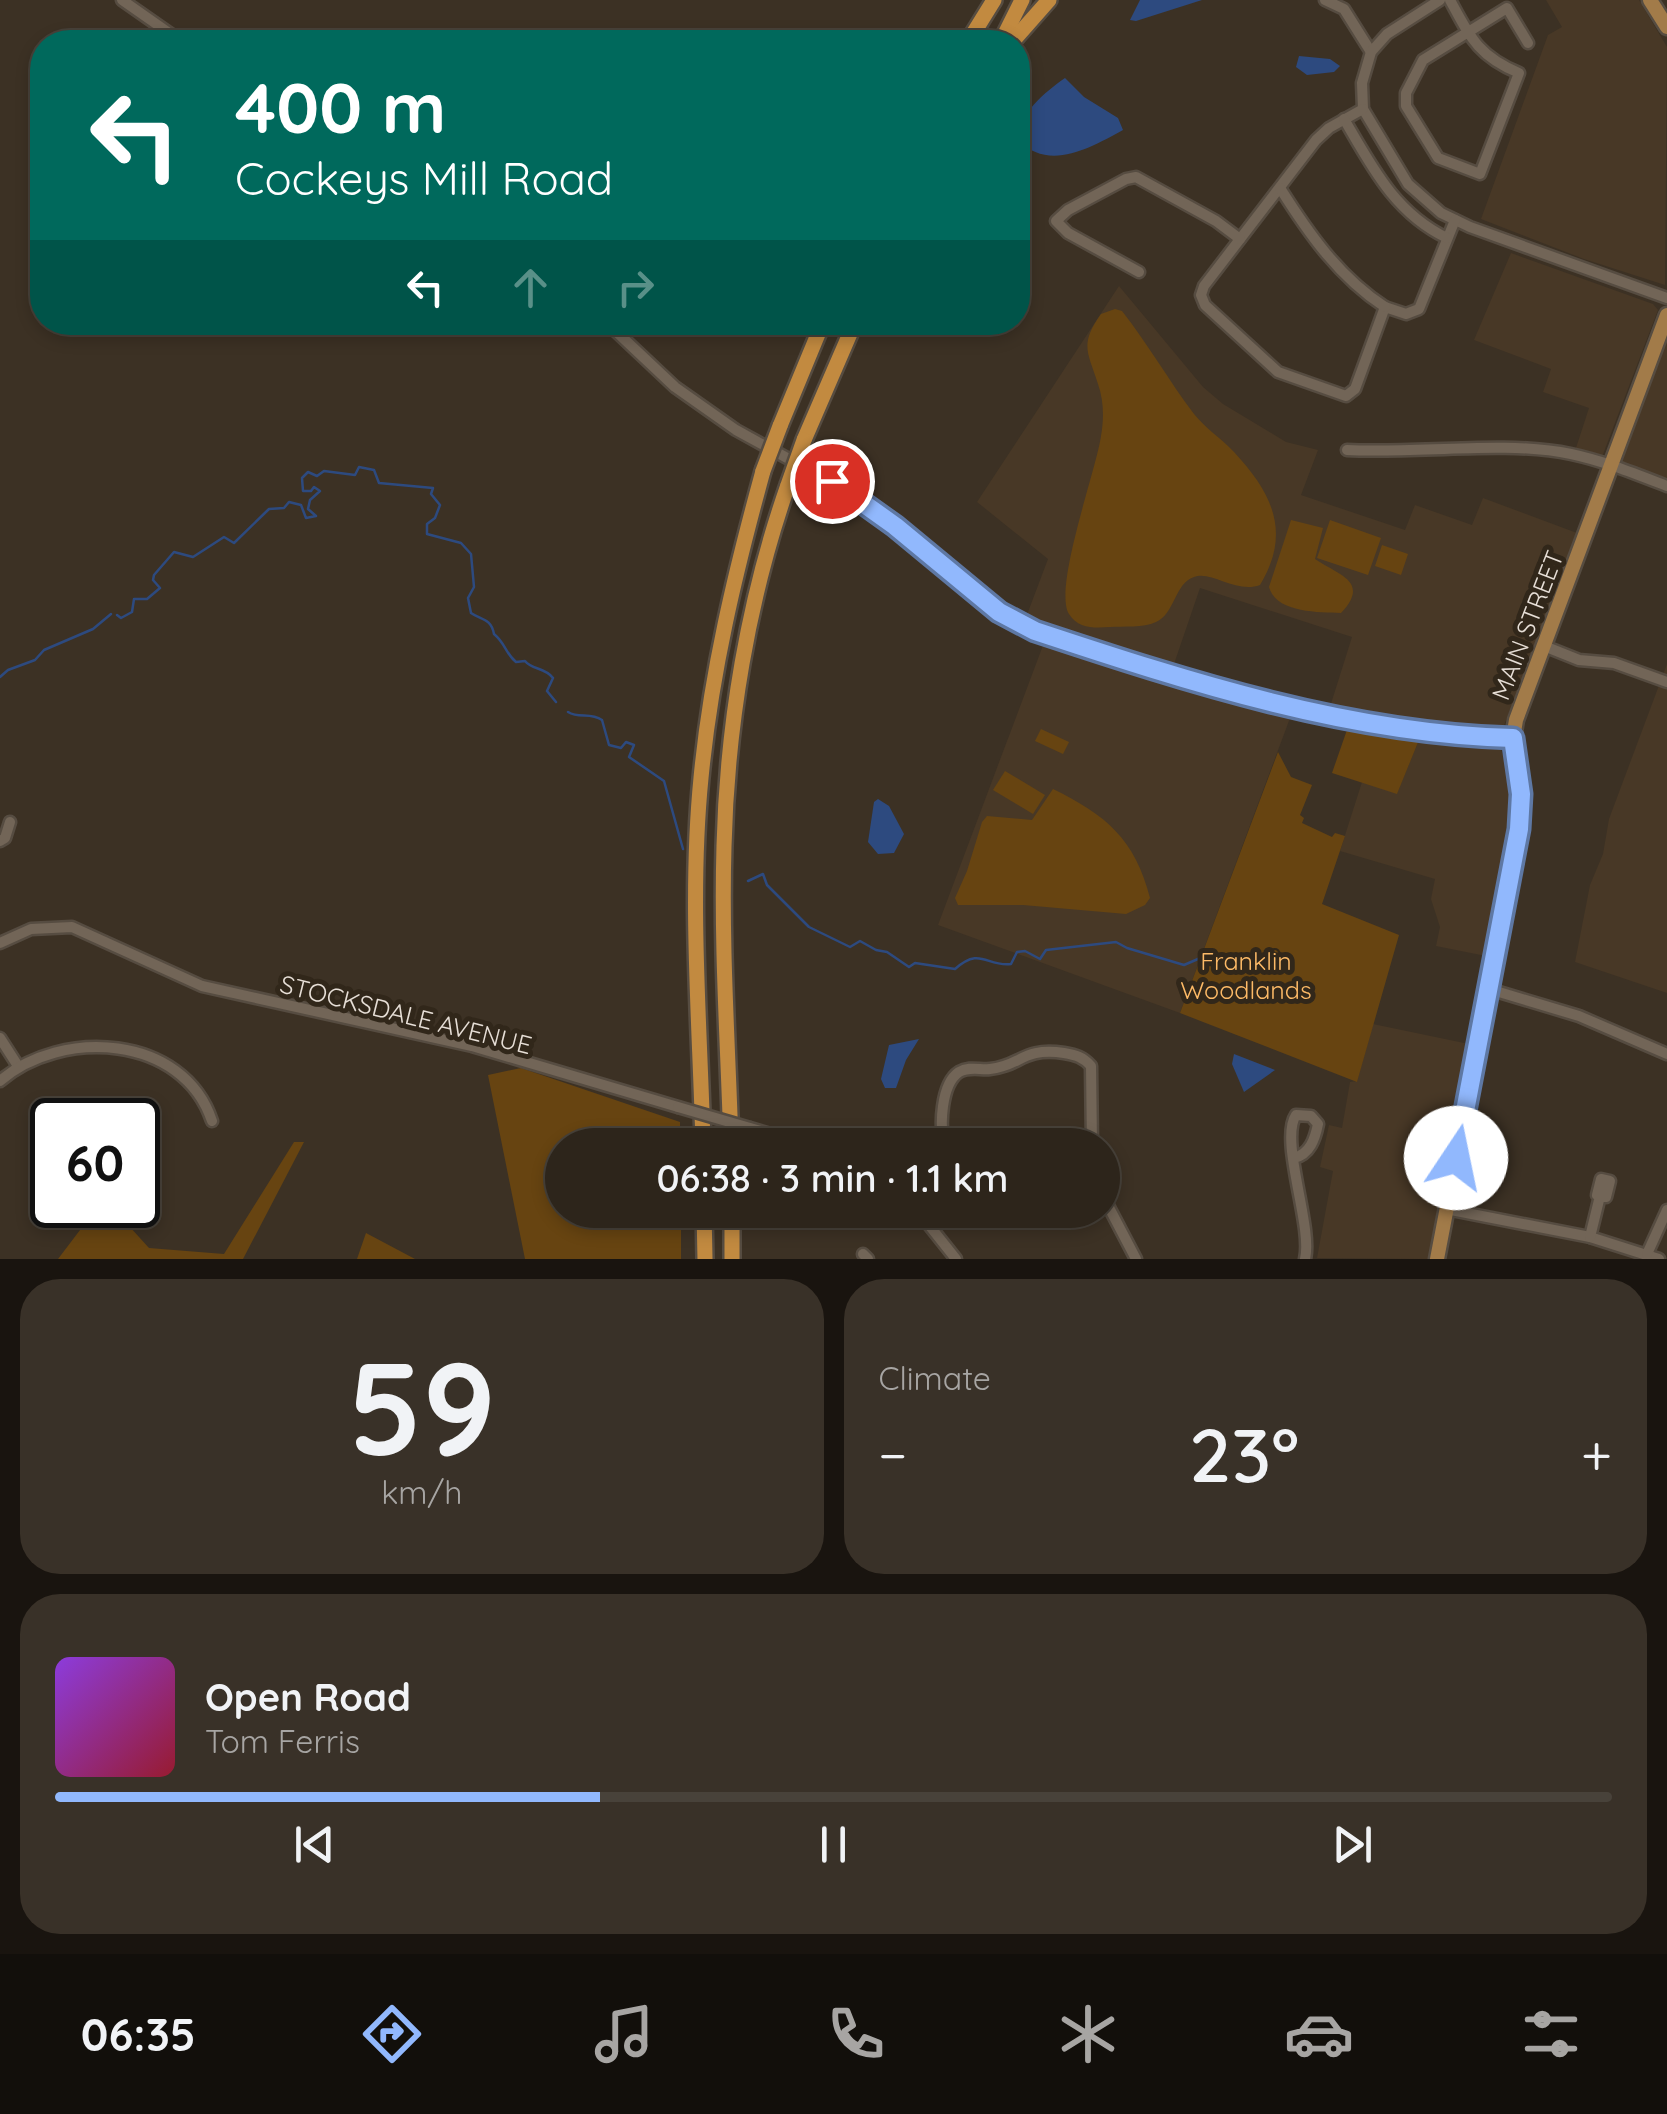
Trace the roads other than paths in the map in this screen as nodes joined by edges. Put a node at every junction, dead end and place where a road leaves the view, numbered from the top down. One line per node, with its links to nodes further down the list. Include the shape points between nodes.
1 (122, 0): 10 (street)
2 (990, 0): 11 (highway)
3 (1022, 0): 12 (highway)
4 (1049, 0): 13 (highway)
5 (1325, 0): 16 (street, via 1344,9)
6 (1440, 0): 16 (street)
7 (1450, 0): 14 (street)
8 (1650, 0): 9 (main road)
9 (1667, 28)
10 (165, 30)
11 (974, 30)
12 (1007, 30)
13 (1023, 30)
14 (1468, 32): 14 (street, via 1492,61 1519,72 1480,174 1438,158 1405,100 1419,64); 15 (street, via 1507,8)
15 (1528, 43)
16 (1370, 52): 17 (street)
17 (1363, 109): 18 (street); 20 (street, via 1408,184)
18 (1344, 119): 19 (street, via 1321,134); 22 (street, via 1393,198)
19 (1280, 188): 21 (street); 25 (street, via 1348,280)
20 (1455, 220): 22 (street); 24 (street)
21 (1240, 238): 23 (street, via 1136,177 1056,221); 25 (street, via 1204,286 1202,300 1283,374 1350,394)
22 (1447, 238): 25 (street, via 1420,309 1406,314)
23 (1140, 272)
24 (1667, 298)
25 (1385, 307)
26 (1667, 314): 31 (main road, MAIN STREET)
27 (620, 335): 35 (street, via 685,394 848,492 1024,626 1288,705 1424,733)
28 (818, 335): 45 (highway, bridge, via 763,472 711,693 700,779 697,902)
29 (850, 335): 46 (highway, bridge, via 788,485 752,614 728,780 723,921)
30 (1347, 450): 31 (street, via 1540,450)
31 (1611, 465): 32 (street); 33 (main road, MAIN STREET)
32 (1667, 486)
33 (1544, 646): 34 (street); 35 (main road, MAIN STREET)
34 (1667, 682)
35 (1513, 738): 39 (main road, MAIN STREET, via 1521,814)
36 (10, 822): 37 (street)
37 (0, 841)
38 (0, 944): 47 (street, STOCKSDALE AVENUE, bridge, via 30,929 72,926 202,986 472,1046)
39 (1488, 990): 41 (street, via 1579,1016); 52 (main road, MAIN STREET)
40 (0, 1038): 42 (street)
41 (1667, 1054)
42 (18, 1066): 43 (street); 44 (street, via 70,1047 131,1051 188,1082)
43 (0, 1081)
44 (212, 1121)
45 (703, 1128)
46 (730, 1128)
47 (750, 1128)
48 (942, 1128): 49 (street, via 954,1076 1043,1050 1090,1066)
49 (1092, 1128)
50 (1294, 1158): 64 (street)
51 (1600, 1196): 58 (street)
52 (1446, 1209): 58 (street); 65 (main road, MAIN STREET)
53 (1667, 1210): 59 (street)
54 (704, 1228): 60 (highway)
55 (732, 1228): 61 (highway)
56 (931, 1228): 62 (street)
57 (1120, 1228): 63 (street)
58 (1590, 1237): 59 (street)
59 (1647, 1254): 66 (street)
60 (705, 1259)
61 (732, 1259)
62 (956, 1259)
63 (1136, 1259)
64 (1306, 1259)
65 (1437, 1259)
66 (1659, 1259)

